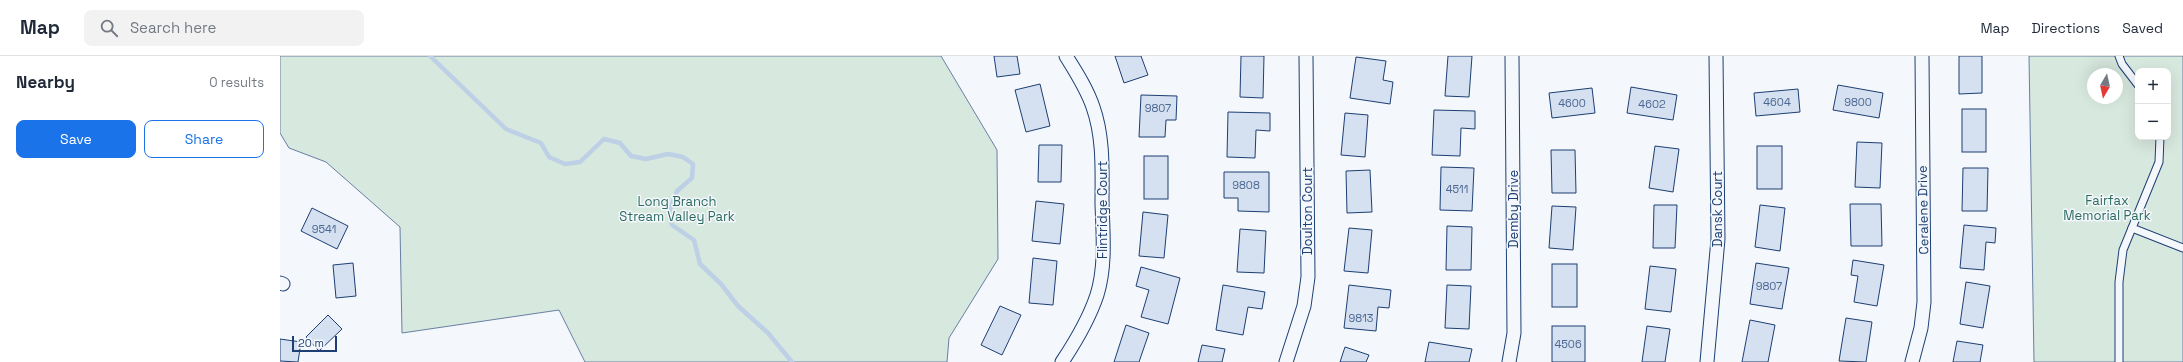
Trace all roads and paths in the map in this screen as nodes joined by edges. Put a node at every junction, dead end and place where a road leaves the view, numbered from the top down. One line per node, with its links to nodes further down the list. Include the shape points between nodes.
1 (1066, 56): 11 (street, Flintridge Court, via 1082,82 1098,123 1101,146 1103,256 1092,309 1077,340)
2 (1306, 56): 12 (street, Doulton Court, via 1308,277 1304,306)
3 (1512, 56): 13 (street, Demby Drive, via 1514,332)
4 (1716, 56): 14 (street, Dansk Court, via 1718,239)
5 (1922, 56): 15 (street, Ceralene Drive, via 1924,302 1921,328)
6 (2119, 56): 7 (lane)
7 (2135, 81)
8 (2160, 140): 9 (lane, via 2158,162)
9 (2132, 228): 10 (lane); 16 (lane, via 2123,250 2119,282)
10 (2183, 248)
11 (1062, 362)
12 (1286, 362)
13 (1509, 362)
14 (1707, 362)
15 (1912, 362)
16 (2119, 362)

